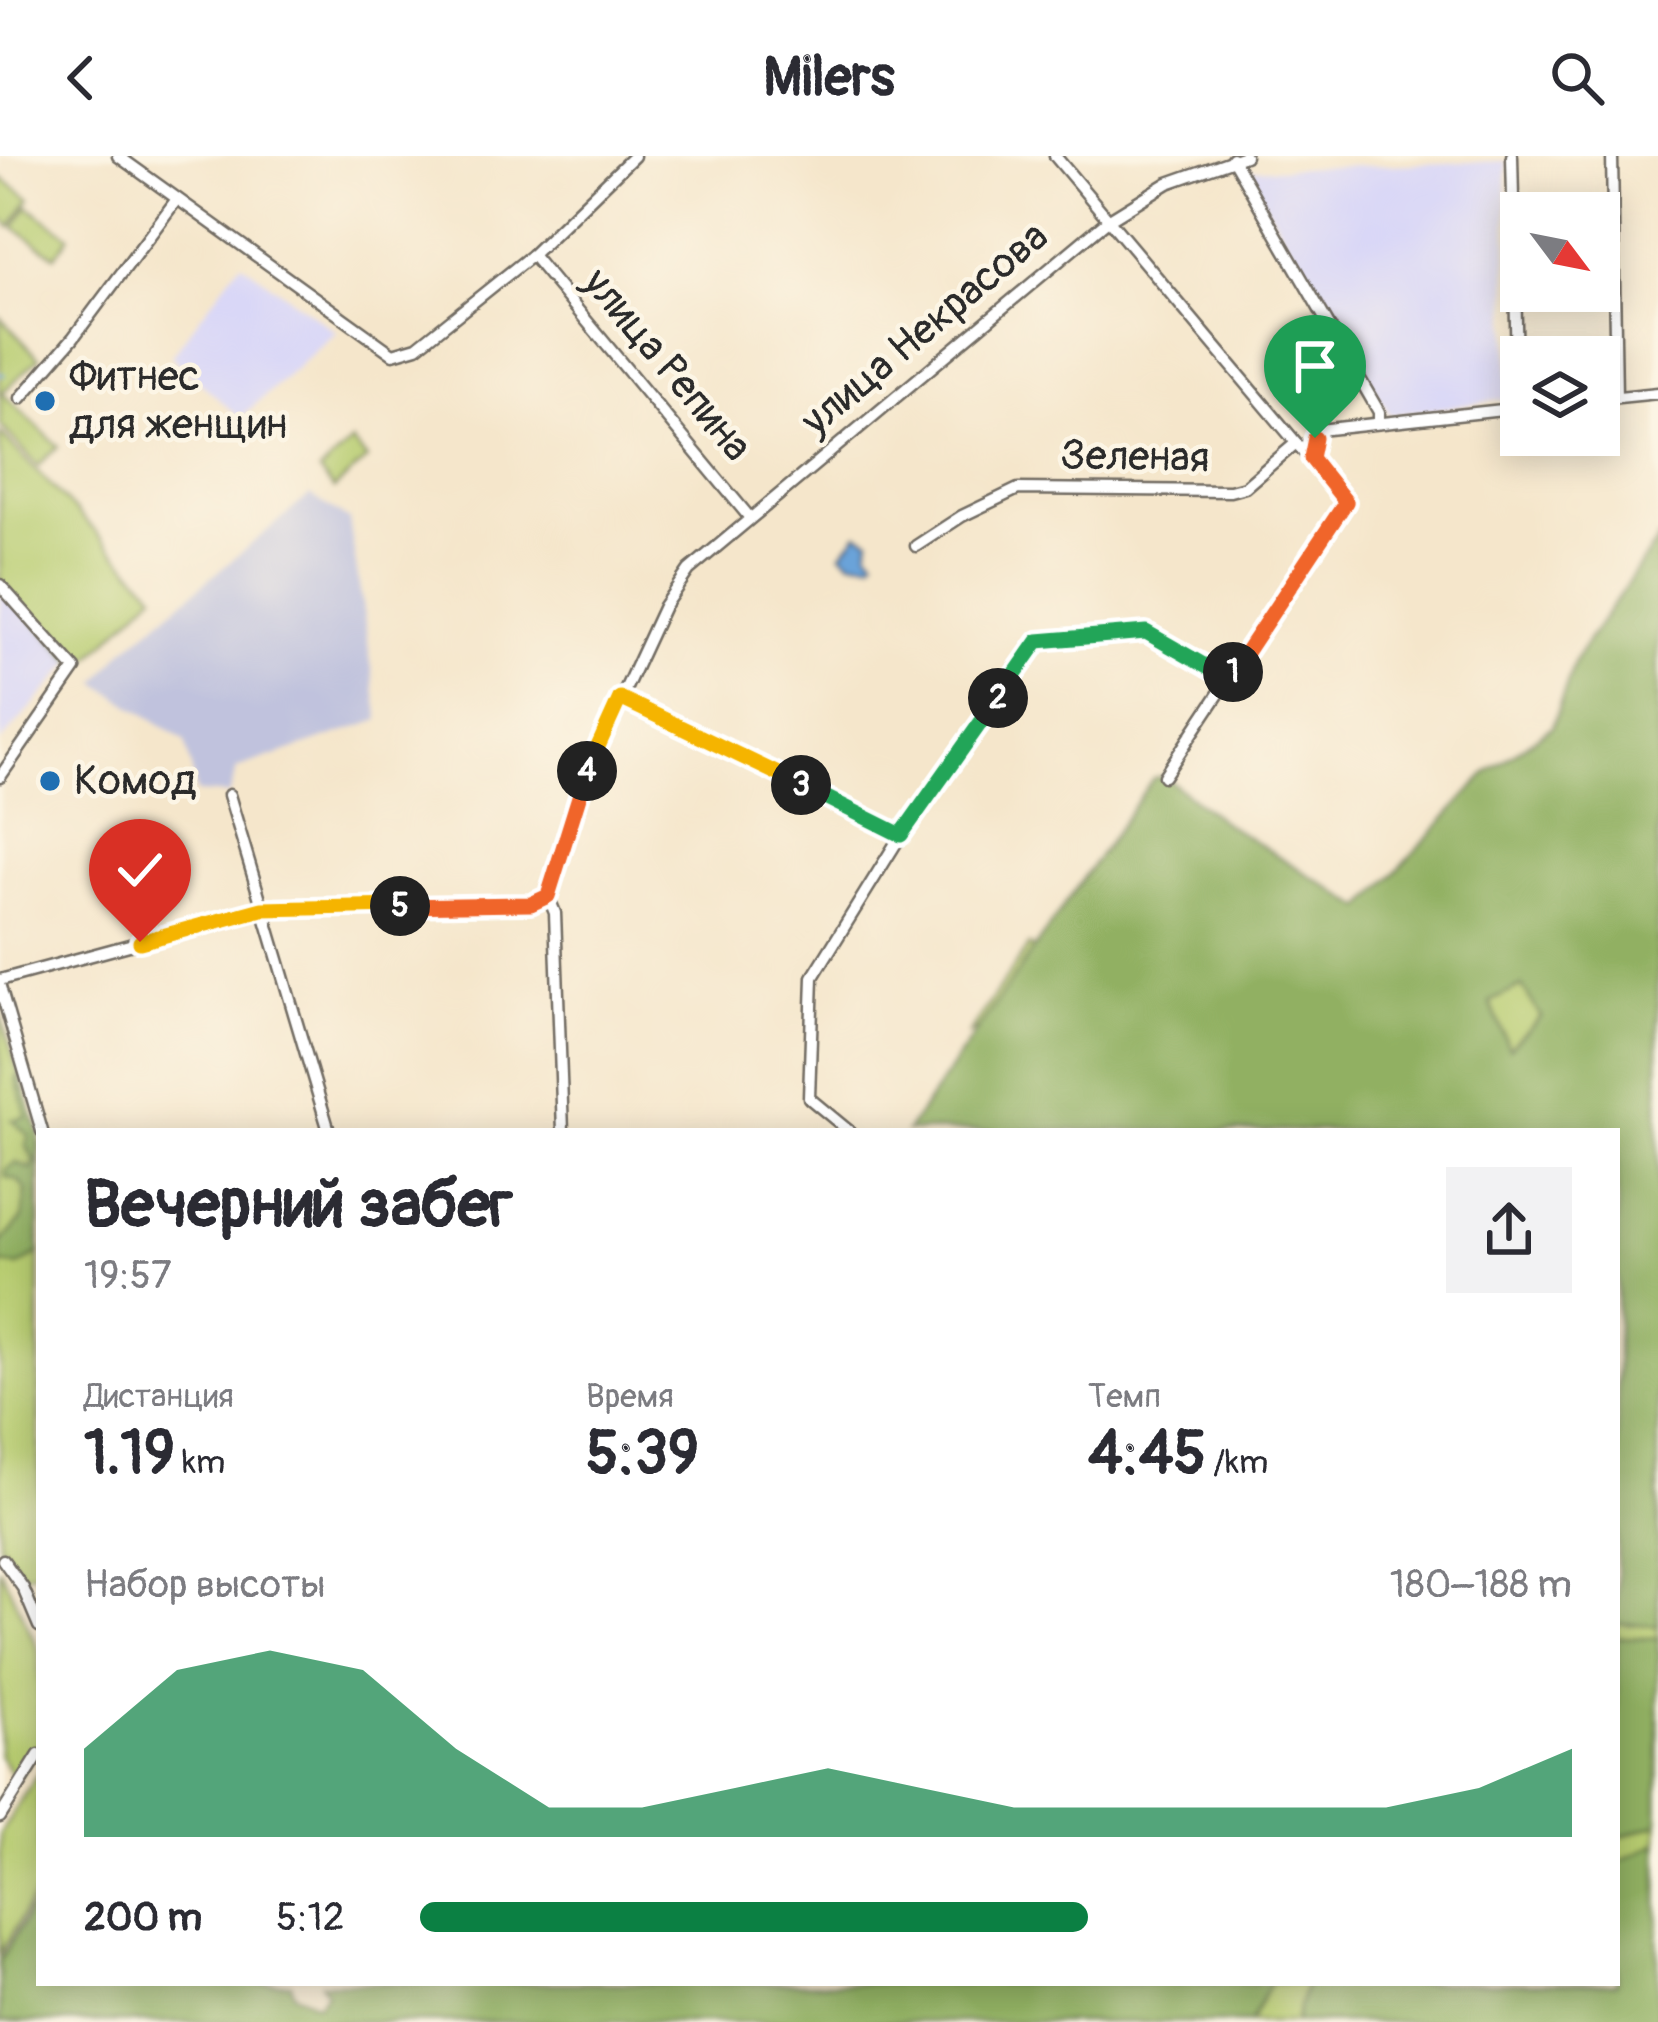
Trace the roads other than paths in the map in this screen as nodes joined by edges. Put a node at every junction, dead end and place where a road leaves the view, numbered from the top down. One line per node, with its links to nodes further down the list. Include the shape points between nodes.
1 (118, 156): 9 (street)
2 (634, 156): 11 (street)
3 (1055, 156): 10 (street)
4 (1192, 156): 8 (street)
5 (1512, 156): 12 (street)
6 (1612, 156): 13 (street)
7 (1238, 157): 8 (street, улица Некрасова); 18 (street)
8 (1197, 170): 10 (street, улица Некрасова)
9 (177, 200): 11 (street, via 393,354 417,347); 15 (street)
10 (1108, 220): 19 (street); 21 (street, улица Некрасова)
11 (532, 255): 21 (street, улица Репина)
12 (1518, 336)
13 (1615, 336)
14 (1658, 393): 16 (street)
15 (21, 398)
16 (1620, 398)
17 (1500, 410): 18 (street)
18 (1379, 422): 20 (street, via 1319,430)
19 (1295, 443): 20 (street); 22 (street, Зеленая, via 1245,487 1018,489)
20 (1311, 458): 24 (street, via 1346,502)
21 (750, 518): 25 (street, улица Некрасова, via 676,583)
22 (916, 546)
23 (0, 585): 27 (street, via 75,668)
24 (1228, 679): 26 (street); 29 (street, via 1146,632 1038,641)
25 (620, 698): 29 (street); 30 (street, улица Некрасова, via 575,802)
26 (1164, 776)
27 (0, 777)
28 (230, 795): 31 (street)
29 (901, 835): 36 (street, via 813,976 808,1098)
30 (548, 896): 31 (street, via 531,904); 35 (street, улица Некрасова)
31 (262, 909): 32 (street); 34 (street)
32 (0, 984): 33 (street)
33 (41, 1128)
34 (328, 1128)
35 (563, 1128)
36 (845, 1128)
37 (2, 1560): 38 (street)
38 (36, 1619)
39 (36, 1760): 40 (street)
40 (0, 1816)

